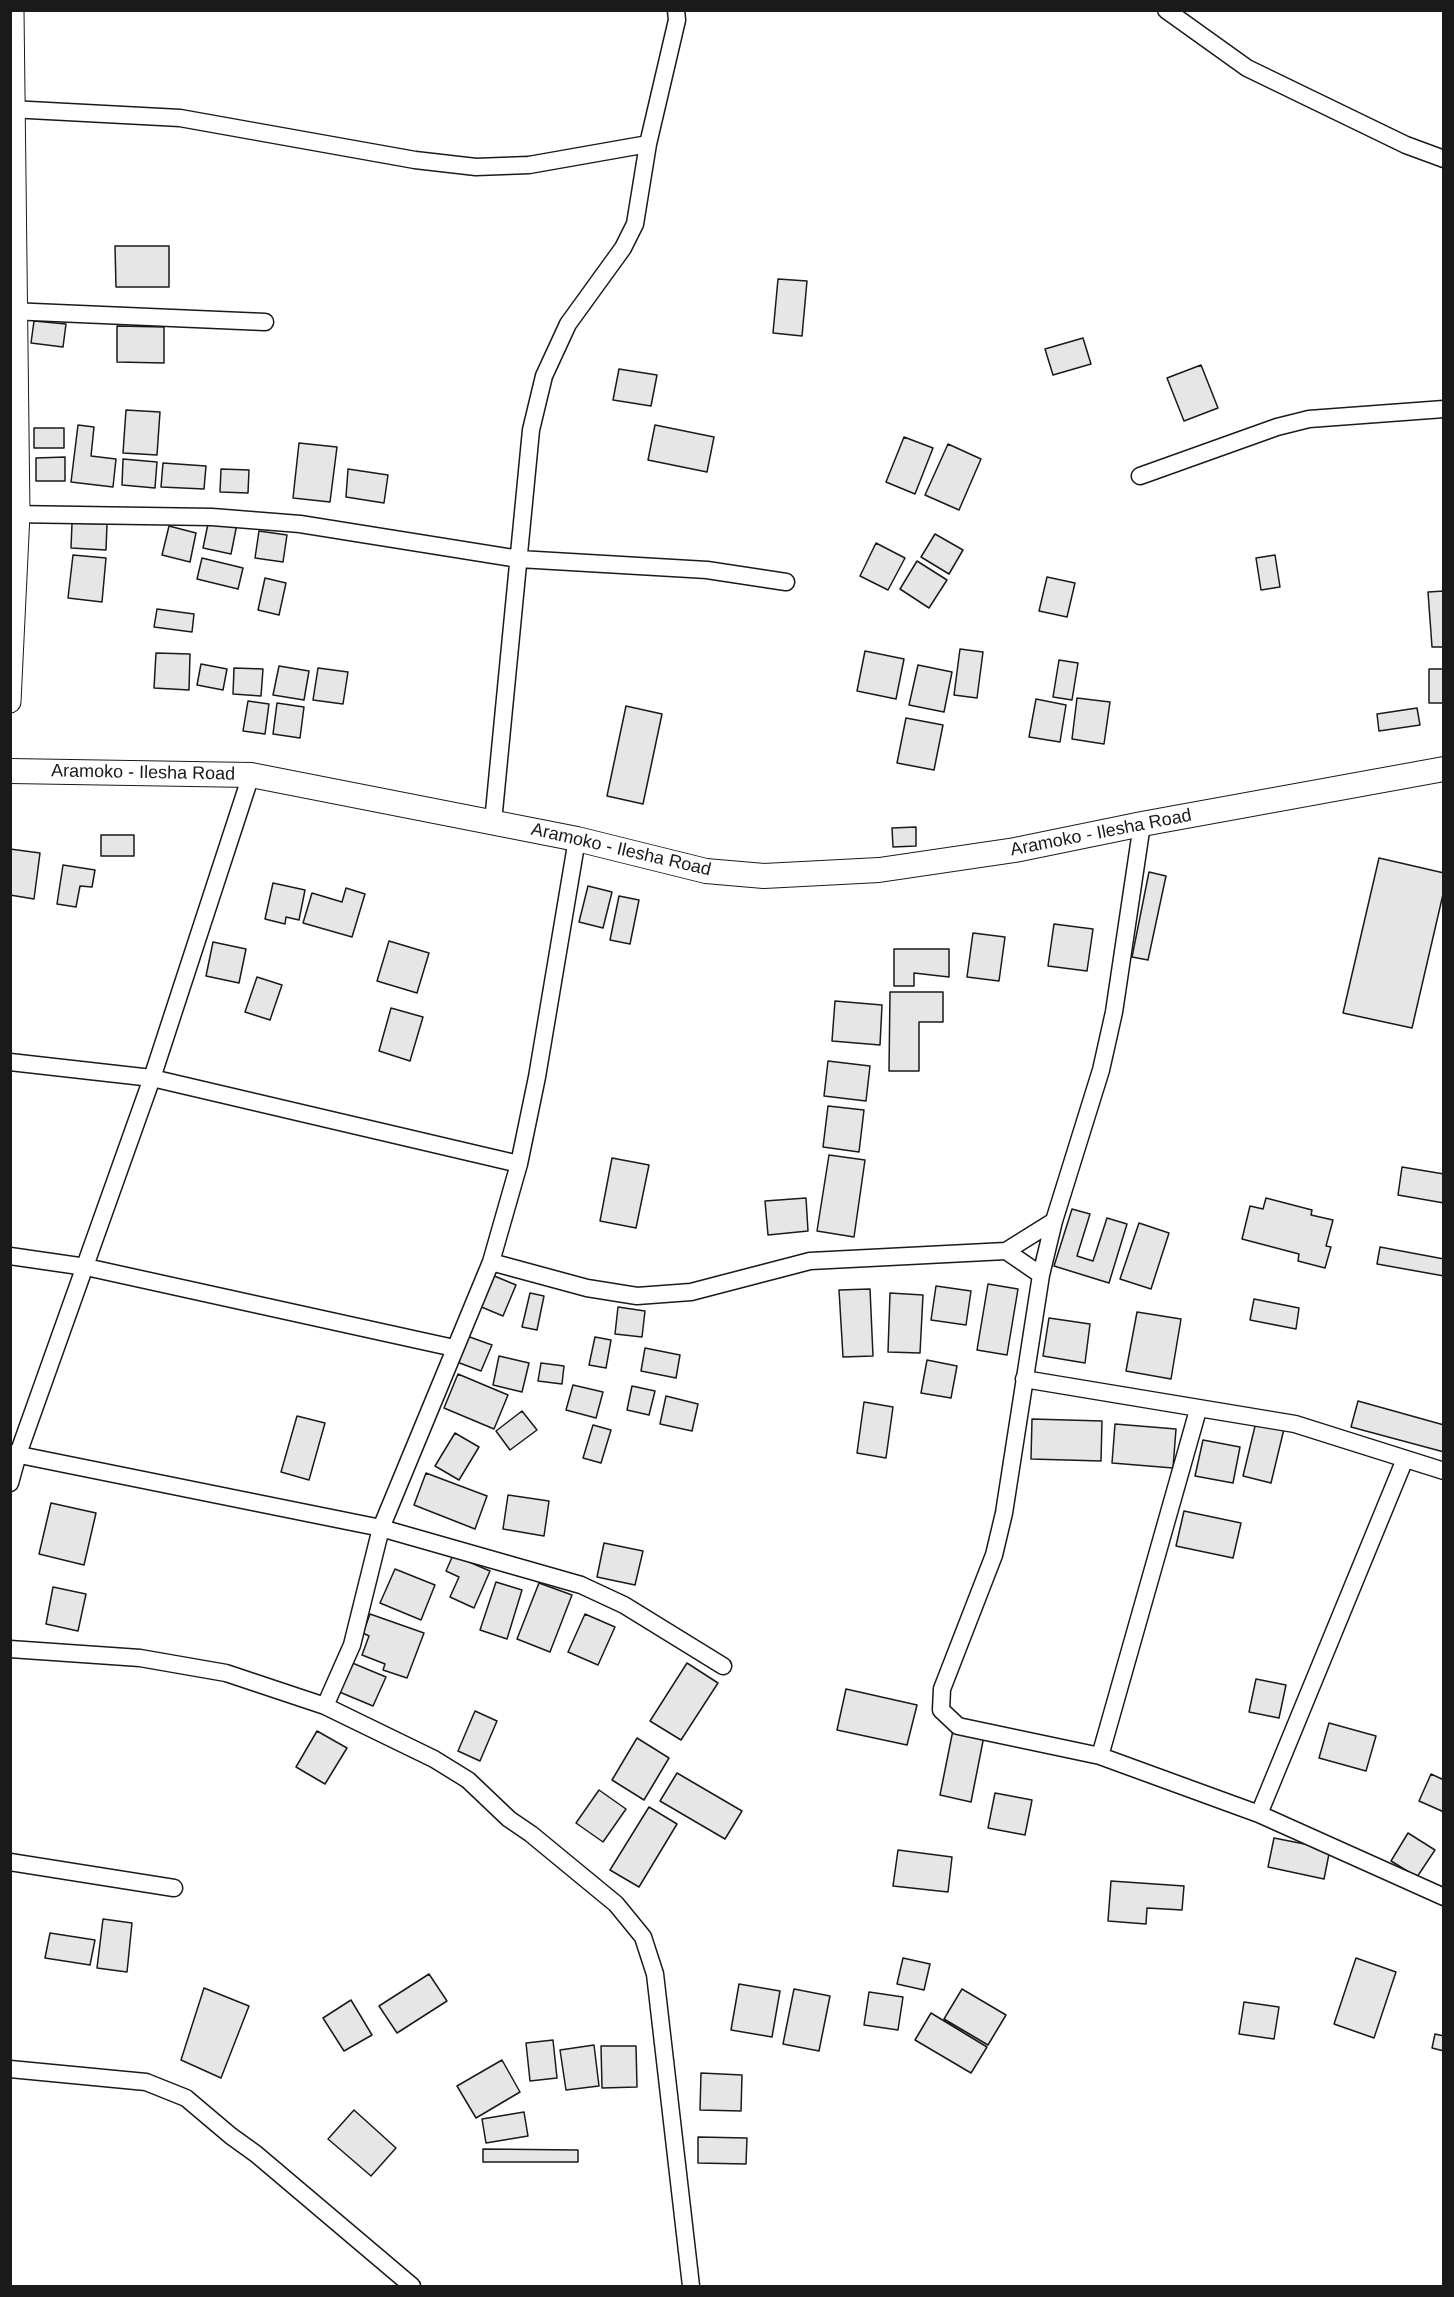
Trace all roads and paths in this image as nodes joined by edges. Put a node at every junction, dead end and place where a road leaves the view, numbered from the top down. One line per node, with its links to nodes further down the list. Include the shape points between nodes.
1 (13, 10): 4 (street)
2 (676, 10): 5 (street, via 677,20)
3 (1166, 10): 6 (street, via 1247,68)
4 (12, 109): 5 (street, via 180,118 415,160 476,167 529,165); 7 (street)
5 (648, 144): 12 (street, via 634,224 623,248 568,324 544,376 531,430)
6 (1443, 159)
7 (14, 311): 8 (street); 11 (street)
8 (265, 322)
9 (1443, 409): 10 (street, via 1309,419)
10 (1140, 476)
11 (15, 514): 12 (street, via 212,517 300,524); 14 (street)
12 (519, 559): 13 (street, via 707,570); 18 (street)
13 (786, 582)
14 (10, 702)
15 (1443, 769): 19 (main road, Aramoko - Ilesha Road)
16 (10, 771): 17 (main road, Aramoko - Ilesha Road)
17 (251, 775): 18 (main road, Aramoko - Ilesha Road); 22 (street)
18 (493, 822): 20 (main road, Aramoko - Ilesha Road)
19 (1142, 824): 20 (main road, Aramoko - Ilesha Road, via 1015,850 879,870 764,876 706,871); 24 (street, via 1114,1012 1101,1070)
20 (577, 839): 23 (street)
21 (10, 1062): 22 (street)
22 (152, 1078): 23 (street); 28 (street)
23 (519, 1164): 27 (street)
24 (1054, 1221): 25 (street); 29 (street)
25 (1006, 1251): 27 (street, via 810,1261 691,1292 637,1296 587,1288); 29 (street)
26 (10, 1256): 28 (street)
27 (491, 1262): 30 (street)
28 (86, 1267): 30 (street); 33 (street)
29 (1041, 1275): 31 (street)
30 (454, 1348): 37 (street)
31 (1024, 1379): 32 (street); 41 (street, via 994,1555 942,1689 941,1710 958,1726)
32 (1198, 1410): 34 (street, via 1295,1424); 41 (street)
33 (14, 1453): 36 (street); 37 (street)
34 (1406, 1459): 35 (street); 42 (street)
35 (1443, 1471)
36 (10, 1483)
37 (381, 1528): 39 (street, via 581,1585 624,1605); 40 (street, via 352,1645)
38 (10, 1649): 40 (street, via 140,1658 226,1673)
39 (723, 1666)
40 (325, 1706): 48 (street, via 434,1759 468,1780 509,1819 616,1904 643,1937 656,1974)
41 (1100, 1756): 42 (street)
42 (1259, 1814): 45 (street)
43 (10, 1862): 44 (street)
44 (174, 1888)
45 (1443, 1897)
46 (10, 2069): 47 (street, via 146,2082 186,2098)
47 (412, 2286)
48 (691, 2286)

